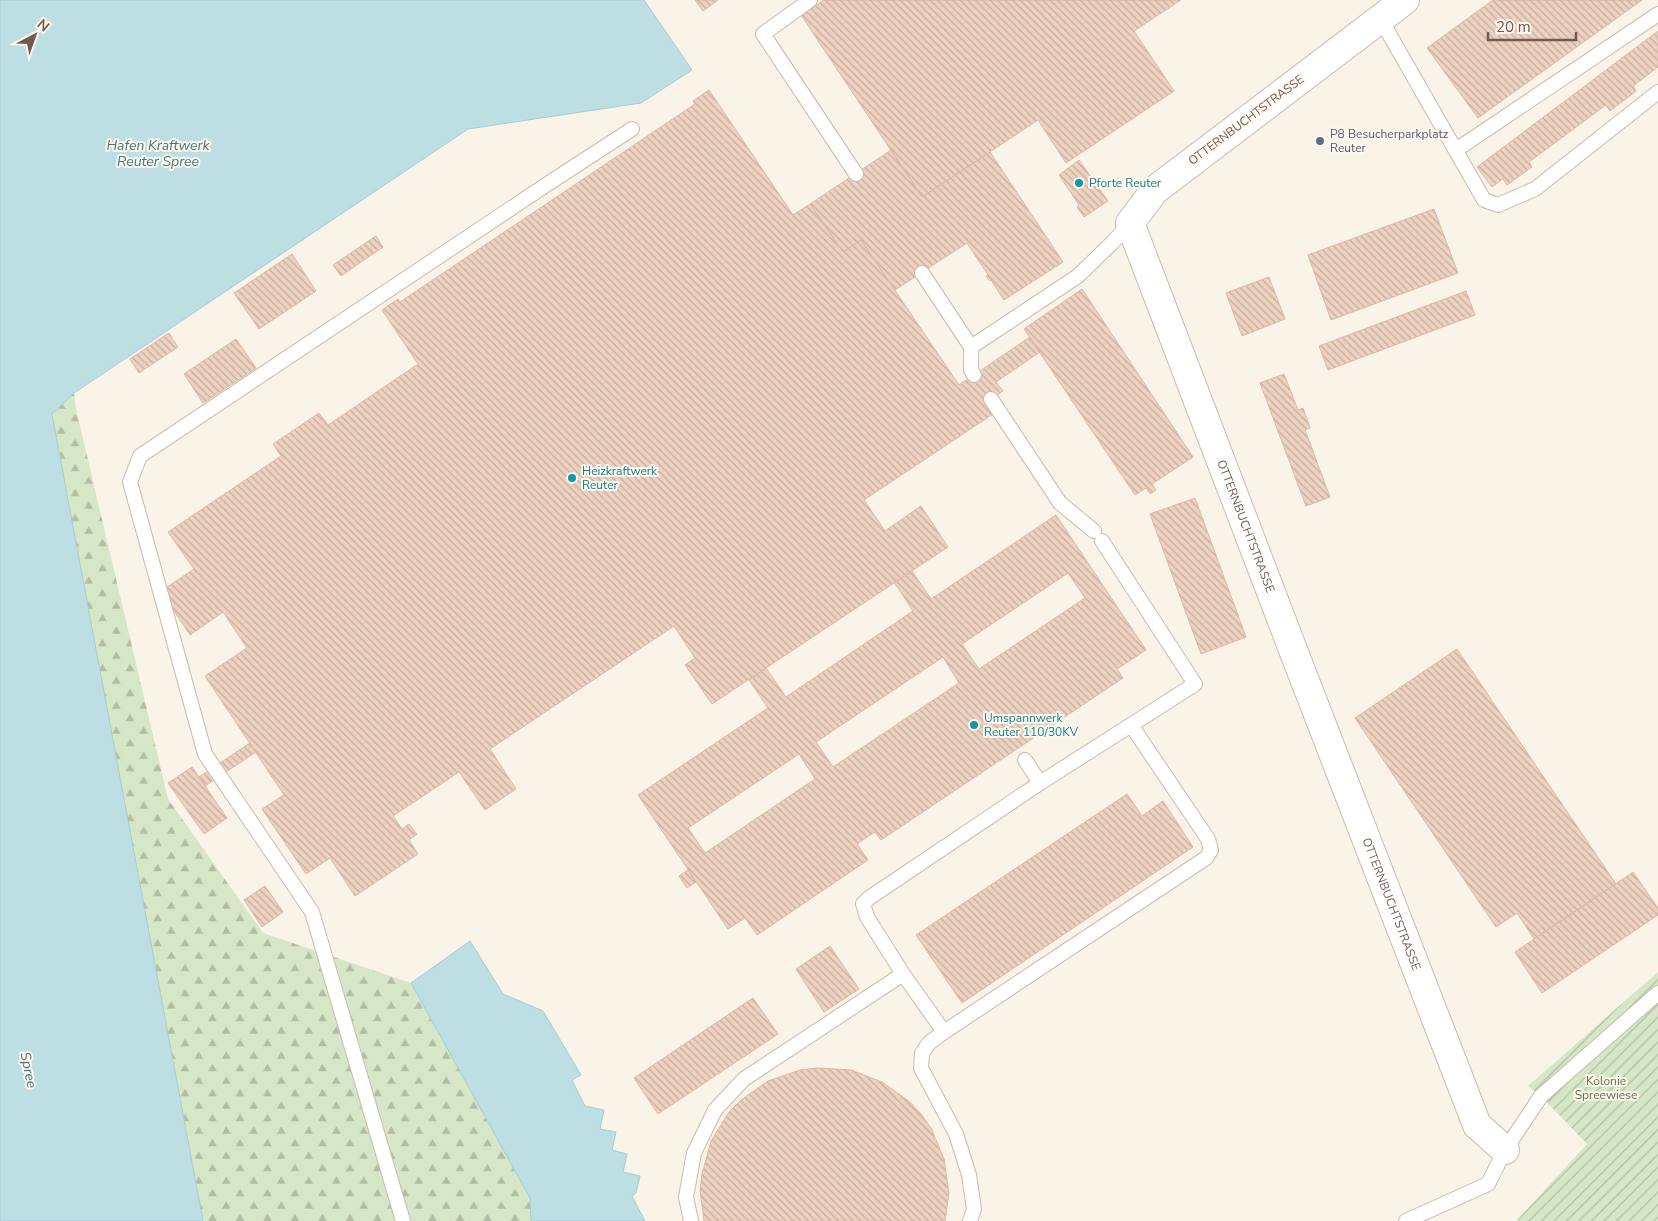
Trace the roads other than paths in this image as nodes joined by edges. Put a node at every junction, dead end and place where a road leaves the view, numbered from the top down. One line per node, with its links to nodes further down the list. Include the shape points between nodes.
1 (810, 0): 8 (lane, via 763,34)
2 (1404, 0): 4 (street, OTTERNBUCHTSTRASSE)
3 (1658, 14): 7 (lane)
4 (1380, 18): 7 (lane); 9 (street, OTTERNBUCHTSTRASSE, via 1155,190)
5 (1658, 92): 7 (lane, via 1535,189 1498,205 1484,200)
6 (632, 129): 21 (lane, via 140,456 130,482 205,754 312,912)
7 (1456, 150)
8 (856, 174)
9 (1130, 223): 11 (lane, via 1078,276); 20 (street, OTTERNBUCHTSTRASSE, via 1477,1125)
10 (922, 272): 11 (lane)
11 (971, 347): 12 (lane, via 971,370)
12 (974, 374)
13 (991, 399): 14 (lane, via 1060,503 1098,536 1195,684)
14 (1131, 725): 16 (lane); 19 (lane, via 1208,839 1211,850 1206,858)
15 (1025, 760): 16 (lane)
16 (1040, 783): 17 (lane, via 863,904 867,918)
17 (903, 974): 19 (lane); 22 (lane, via 744,1079 715,1110 694,1153 686,1197)
18 (1658, 993): 20 (lane, via 1541,1096)
19 (944, 1032): 23 (lane, via 922,1053 921,1068 956,1134 969,1175 974,1209)
20 (1505, 1150): 24 (lane, via 1488,1184)
21 (403, 1221)
22 (691, 1221)
23 (970, 1221)
24 (1406, 1221)

